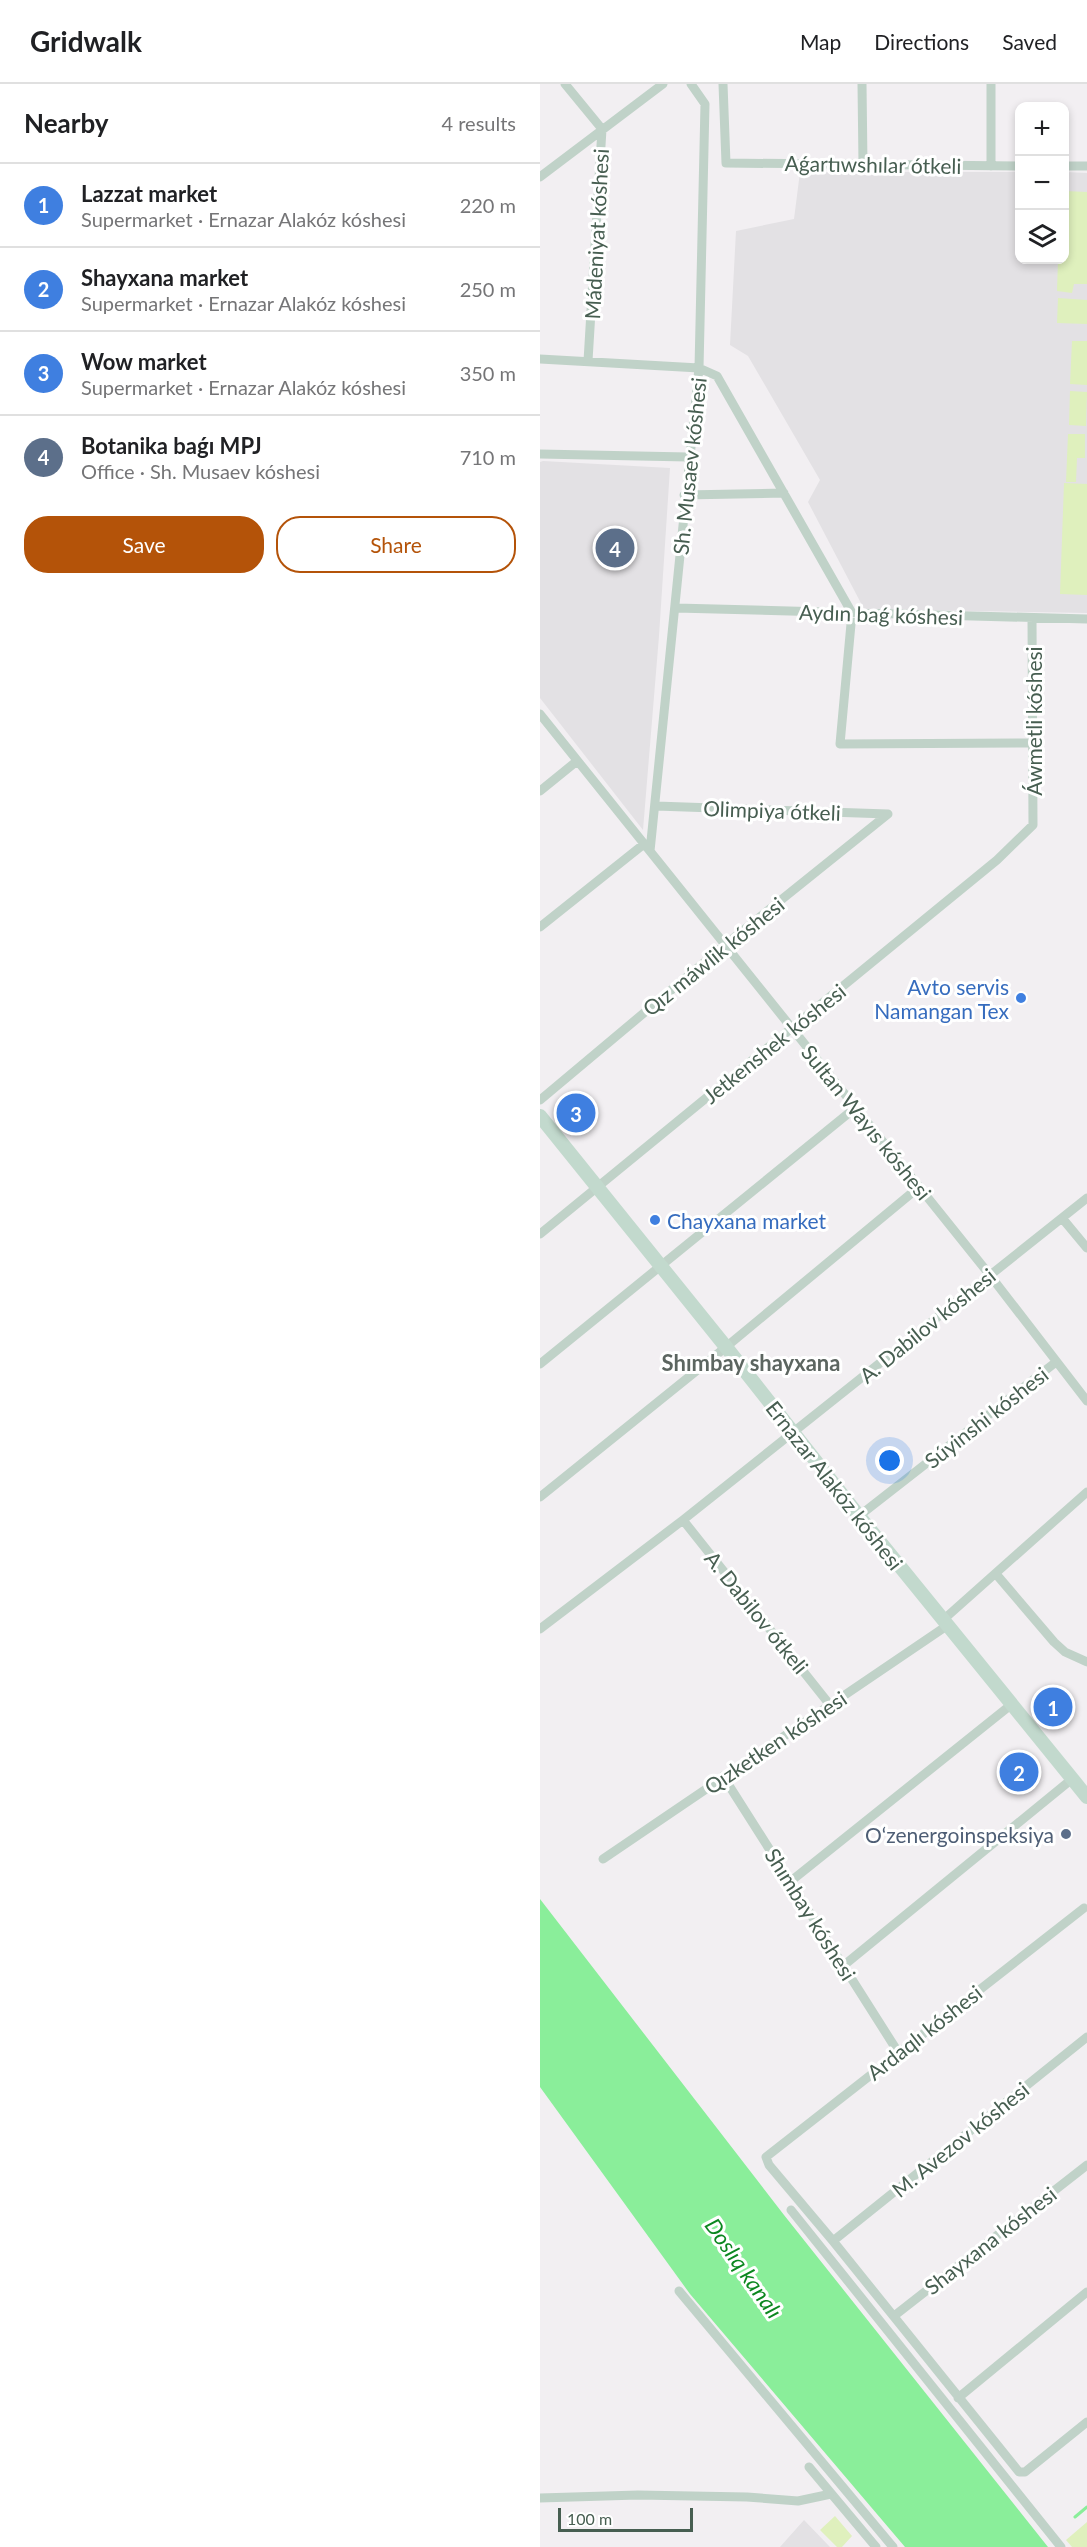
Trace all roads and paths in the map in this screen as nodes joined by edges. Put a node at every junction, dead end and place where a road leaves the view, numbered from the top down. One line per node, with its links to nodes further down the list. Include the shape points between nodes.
1 (565, 84): 7 (street, Mádeniyat kóshesi)
2 (663, 84): 7 (street)
3 (691, 84): 16 (street, Sh. Musaev kóshesi, via 705,104)
4 (723, 84): 8 (street, Aǵartıwshılar ótkeli, via 726,163)
5 (862, 84): 8 (street)
6 (991, 84): 9 (street)
7 (602, 129): 13 (street); 15 (street, Mádeniyat kóshesi)
8 (863, 164): 9 (street, Aǵartıwshılar ótkeli)
9 (991, 166): 10 (street, Aǵartıwshılar ótkeli)
10 (1015, 166)
11 (1069, 166): 12 (street)
12 (1087, 166)
13 (540, 177)
14 (540, 359): 15 (street)
15 (588, 361): 16 (street)
16 (699, 368): 18 (street, Sh. Musaev kóshesi); 19 (street, via 717,376)
17 (540, 454): 18 (street)
18 (688, 457): 20 (street, Sh. Musaev kóshesi)
19 (784, 493): 20 (street); 22 (street)
20 (684, 495): 21 (street, Sh. Musaev kóshesi)
21 (676, 608): 22 (street, Aydın baǵ kóshesi); 29 (street, Sh. Musaev kóshesi)
22 (852, 613): 23 (street, Aydın baǵ kóshesi); 26 (street, via 840,744)
23 (1032, 618): 24 (street, Aydın baǵ kóshesi); 26 (street, Áwmetli kóshesi)
24 (1087, 620)
25 (540, 714): 27 (street, Sultan Wayıs kóshesi)
26 (1034, 743): 31 (street, Áwmetli kóshesi)
27 (578, 761): 28 (street); 32 (street, Sultan Wayıs kóshesi)
28 (540, 791)
29 (656, 807): 30 (street, Olimpiya ótkeli); 32 (street, Sh. Musaev kóshesi)
30 (888, 814): 34 (street, Qız máwlik kóshesi)
31 (1033, 825): 35 (street, Jetkenshek kóshesi, via 997,860)
32 (647, 848): 33 (street); 34 (street, Sultan Wayıs kóshesi)
33 (540, 927)
34 (725, 945): 35 (street, Sultan Wayıs kóshesi); 36 (street, Qız máwlik kóshesi)
35 (791, 1028): 37 (street, Sultan Wayıs kóshesi); 40 (street, Jetkenshek kóshesi)
36 (540, 1100)
37 (855, 1107): 39 (street, Sultan Wayıs kóshesi); 45 (street)
38 (540, 1116): 40 (main road, Ernazar Alakóz kóshesi)
39 (919, 1187): 46 (street, Sultan Wayıs kóshesi); 47 (street)
40 (598, 1188): 43 (street, Jetkenshek kóshesi); 45 (main road, Ernazar Alakóz kóshesi)
41 (1087, 1198): 42 (street, A. Dabilov kóshesi)
42 (1062, 1218): 44 (street); 46 (street, A. Dabilov kóshesi)
43 (540, 1234)
44 (1087, 1248)
45 (661, 1266): 47 (main road, Ernazar Alakóz kóshesi); 49 (street)
46 (989, 1274): 48 (street, Sultan Wayıs kóshesi); 51 (street, A. Dabilov kóshesi)
47 (726, 1347): 51 (main road, Ernazar Alakóz kóshesi); 53 (street)
48 (1056, 1362): 50 (street, Sultan Wayıs kóshesi); 54 (street, Súyinshi kóshesi)
49 (540, 1365)
50 (1087, 1401)
51 (793, 1432): 54 (main road, Ernazar Alakóz kóshesi); 55 (street, A. Dabilov kóshesi)
52 (1087, 1492): 56 (street, Qızketken kóshesi)
53 (540, 1497)
54 (859, 1516): 57 (main road, Ernazar Alakóz kóshesi)
55 (683, 1520): 58 (street, A. Dabilov kóshesi); 61 (street, A. Dabilov ótkeli)
56 (996, 1574): 57 (street, Qızketken kóshesi); 59 (street, via 1054,1642)
57 (945, 1623): 60 (main road, Ernazar Alakóz kóshesi); 61 (street, Qızketken kóshesi)
58 (540, 1629)
59 (1087, 1662)
60 (1012, 1704): 63 (main road, Ernazar Alakóz kóshesi); 66 (street)
61 (830, 1705): 62 (street, Qızketken kóshesi)
62 (723, 1776): 65 (street, Qızketken kóshesi); 66 (street, Shımbay kóshesi)
63 (1072, 1779): 64 (main road, Ernazar Alakóz kóshesi); 68 (street)
64 (1087, 1797)
65 (603, 1859)
66 (791, 1881): 68 (street, Shımbay kóshesi)
67 (1084, 1908): 70 (street, Ardaqlı kóshesi)
68 (843, 1966): 70 (street, Shımbay kóshesi)
69 (1087, 2037): 73 (street, M. Avezov kóshesi)
70 (898, 2052): 73 (street, Ardaqlı kóshesi, via 766,2157)
71 (1087, 2165): 76 (street, Shayxana kóshesi)
72 (791, 2210): 84 (street)
73 (833, 2241): 76 (street)
74 (679, 2291): 83 (street)
75 (1087, 2292): 77 (street)
76 (894, 2316): 77 (street)
77 (958, 2398): 78 (street, via 1019,2472 1025,2472)
78 (1087, 2422)
79 (809, 2467): 80 (street)
80 (831, 2494): 81 (street, via 798,2501 638,2495); 82 (street)
81 (540, 2498)
82 (876, 2547)
83 (893, 2547)
84 (1061, 2547)

